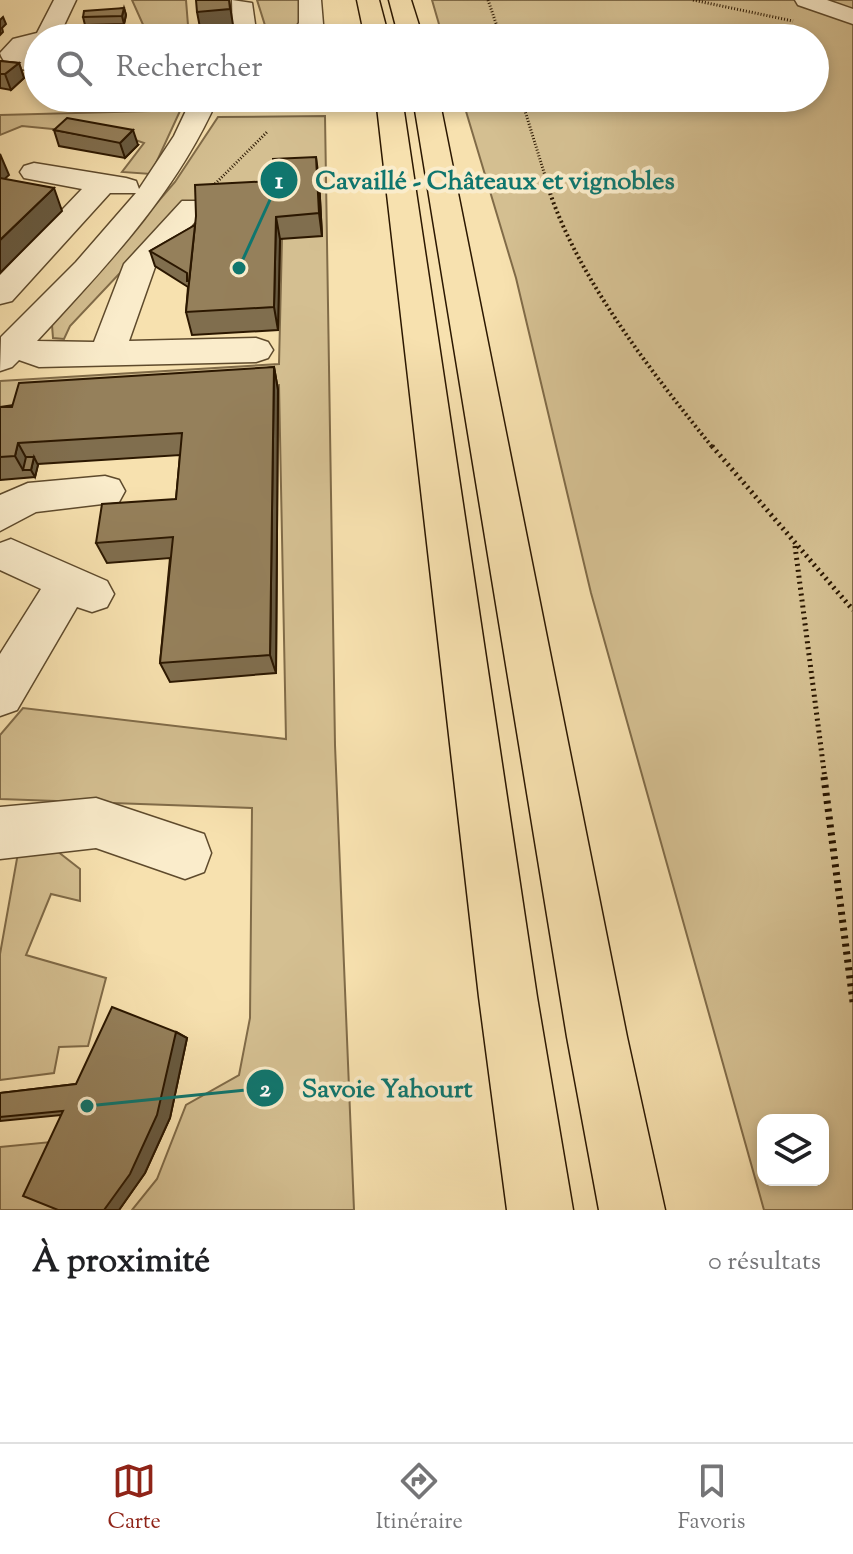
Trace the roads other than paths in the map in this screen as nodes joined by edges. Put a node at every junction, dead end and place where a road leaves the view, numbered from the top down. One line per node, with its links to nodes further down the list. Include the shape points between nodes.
1 (65, 0): 8 (street)
2 (310, 0): 10 (street)
3 (368, 0): 11 (highway)
4 (400, 0): 12 (highway)
5 (806, 0): 7 (street)
6 (241, 3): 9 (street)
7 (853, 17)
8 (53, 24)
9 (243, 24)
10 (311, 24)
11 (374, 24)
12 (407, 24)
13 (24, 44): 14 (street)
14 (6, 54): 15 (street)
15 (24, 62)
16 (199, 112): 20 (street)
17 (391, 112): 32 (highway)
18 (429, 112): 33 (highway)
19 (34, 172): 21 (street)
20 (160, 184): 21 (street); 25 (street)
21 (102, 185): 23 (street)
22 (193, 207): 26 (street, via 140,264)
23 (0, 294)
24 (256, 350): 26 (street)
25 (5, 353): 26 (street)
26 (107, 354)
27 (105, 491): 28 (street, via 28,498)
28 (3, 538): 29 (street, via 80,588)
29 (0, 695)
30 (0, 833): 31 (street, via 96,823)
31 (185, 853)
32 (540, 1210)
33 (632, 1210)

